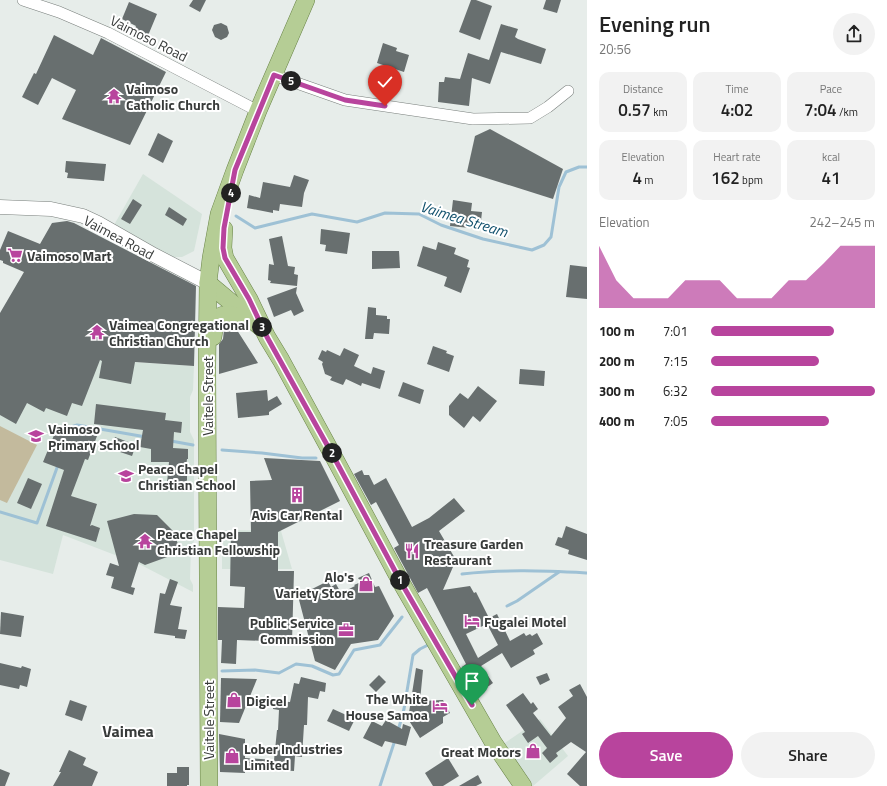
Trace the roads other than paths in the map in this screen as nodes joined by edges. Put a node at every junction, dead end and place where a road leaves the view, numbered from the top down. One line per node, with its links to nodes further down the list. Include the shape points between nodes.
1 (23, 0): 5 (street, Vaimoso Road, via 108,33)
2 (306, 0): 3 (main road, Vaitele Street)
3 (274, 75): 4 (street, via 345,100 473,119 530,118); 5 (main road, Vaitele Street)
4 (568, 91)
5 (258, 111): 6 (main road, Vaitele Street)
6 (235, 170): 8 (main road, Vaitele Street, via 220,214); 9 (main road, via 224,228 223,248 225,258)
7 (0, 206): 8 (street, Vaimea Road, via 51,209 83,216)
8 (208, 283): 9 (main road); 10 (main road, Vaitele Street)
9 (264, 329): 10 (main road, via 236,316 221,316 216,320); 12 (main road, via 402,584 493,742)
10 (207, 367): 11 (main road, Vaitele Street)
11 (209, 786)
12 (523, 786)

